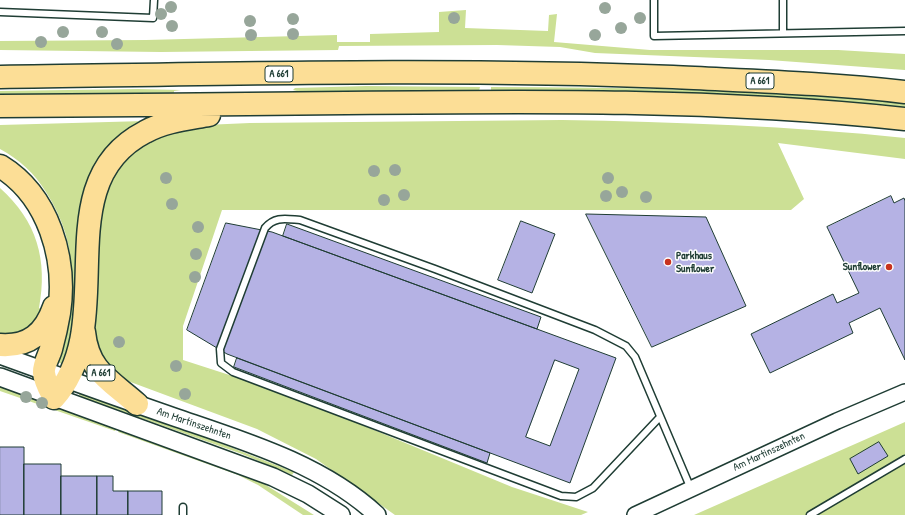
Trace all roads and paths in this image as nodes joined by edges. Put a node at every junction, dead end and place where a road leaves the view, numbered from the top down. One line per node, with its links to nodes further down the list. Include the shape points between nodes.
1 (154, 0): 4 (lane, via 153,18)
2 (654, 0): 6 (lane, via 654,36)
3 (783, 0): 6 (lane)
4 (0, 12)
5 (905, 31): 6 (lane)
6 (783, 33)
7 (0, 77): 8 (highway, A 661, via 557,72 821,84)
8 (905, 92)
9 (268, 104): 10 (highway, A 661); 11 (highway, A 661, via 655,103); 14 (highway, A 661, via 164,124 144,132 114,155 98,182 89,215 87,301)
10 (0, 106)
11 (905, 120)
12 (0, 166): 13 (highway, via 29,190 46,219 58,252)
13 (62, 286): 15 (highway, via 49,320 42,330 27,342); 17 (highway, via 59,313)
14 (83, 329): 19 (highway, A 661, via 78,354); 22 (highway, A 661, via 85,345 94,366)
15 (0, 345)
16 (0, 355): 17 (main road, Am Martinszehnten)
17 (44, 371): 19 (main road, Am Martinszehnten); 21 (highway)
18 (0, 377): 21 (main road, Am Martinszehnten)
19 (67, 380): 21 (highway, A 661); 22 (main road, Am Martinszehnten)
20 (905, 392): 25 (street, Am Martinszehnten)
21 (54, 398): 28 (main road, Am Martinszehnten, via 273,477 308,494)
22 (137, 404): 29 (main road, Am Martinszehnten, via 283,457 350,494)
23 (660, 417): 23 (lane, via 630,349 610,336 435,268 300,220 278,219 265,228 220,350 221,363 234,372 549,492 569,497 593,488); 25 (lane)
24 (905, 459): 31 (lane)
25 (691, 489): 30 (street, Am Martinszehnten)
26 (183, 507): 27 (lane)
27 (183, 515)
28 (341, 515)
29 (377, 515)
30 (635, 515)
31 (810, 515)

